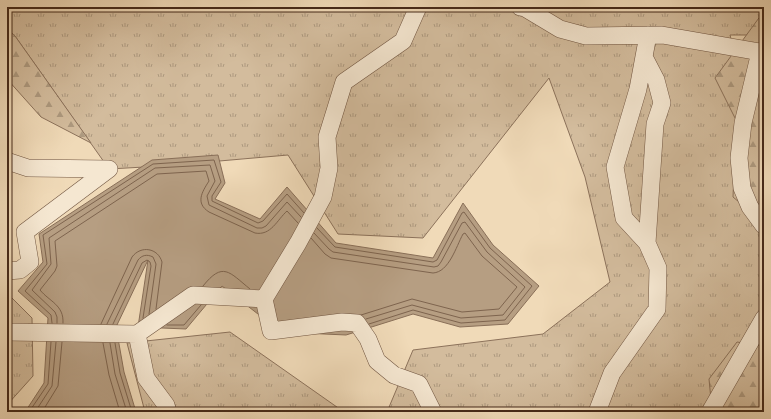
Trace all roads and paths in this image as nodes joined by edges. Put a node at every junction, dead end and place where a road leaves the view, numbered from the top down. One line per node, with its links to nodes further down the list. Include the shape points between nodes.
1 (418, 7): 10 (street, via 403,41 344,82 327,137 329,168 323,197)
2 (520, 7): 3 (street, via 560,29 586,36)
3 (648, 35): 4 (street); 5 (street)
4 (762, 51): 7 (street, via 743,123 739,158 742,188 750,207)
5 (644, 57): 8 (street, via 656,80 662,103 655,124); 8 (street, via 638,89 614,167 624,218)
6 (7, 162): 9 (street, via 28,168 109,169 25,232 30,262 20,270)
7 (764, 226)
8 (647, 243): 16 (street, via 658,268 657,309 612,374)
9 (7, 271)
10 (264, 299): 13 (street, via 193,295); 15 (street, via 272,331 342,322 357,323 368,339 377,361 394,374 419,384)
11 (764, 318): 17 (street)
12 (7, 332): 13 (street)
13 (137, 334): 14 (street, via 146,378 166,405)
14 (168, 412)
15 (433, 412)
16 (596, 412)
17 (710, 412)

